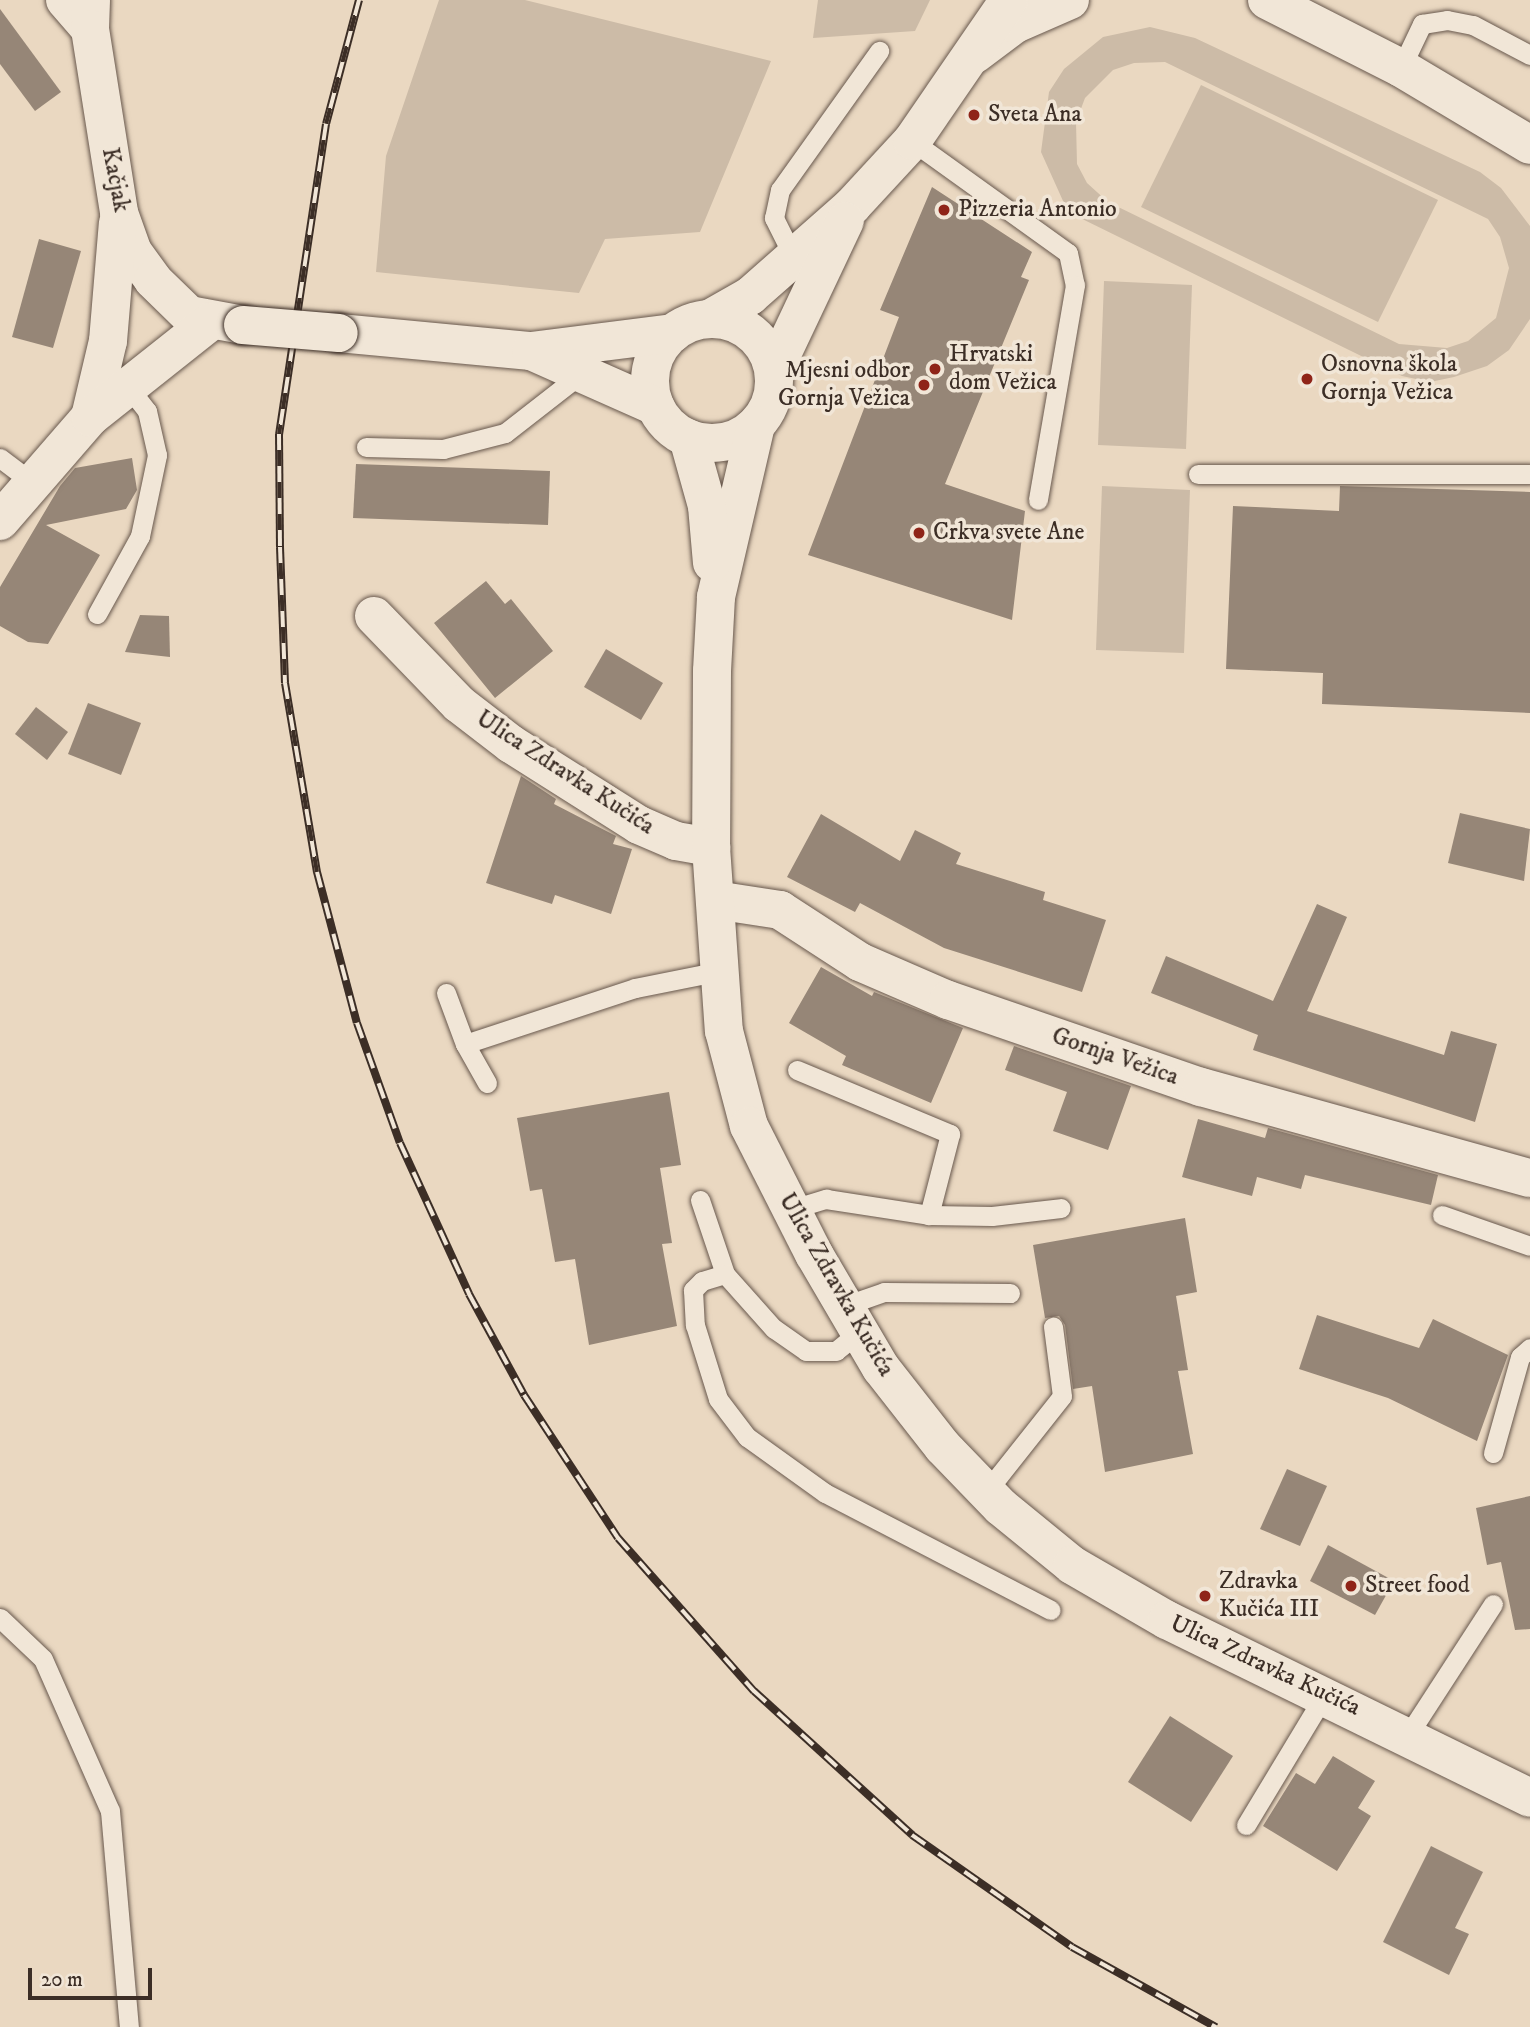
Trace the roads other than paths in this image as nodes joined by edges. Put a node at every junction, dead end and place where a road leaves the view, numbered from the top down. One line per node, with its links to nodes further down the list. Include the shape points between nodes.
1 (65, 0): 5 (main road)
2 (1009, 0): 7 (main road, Ulica Zdravka Kučića)
3 (1070, 0): 7 (main road, via 1015,24)
4 (1263, 1): 9 (main road)
5 (90, 14): 13 (main road, Kačjak)
6 (879, 51): 14 (lane, via 780,190 774,218)
7 (973, 55): 10 (main road, Ulica Zdravka Kučića)
8 (1530, 55): 9 (lane, via 1473,25 1422,24)
9 (1401, 68): 11 (main road)
10 (912, 141): 12 (main road, Ulica Zdravka Kučića); 31 (lane, via 1068,253 1074,285)
11 (1530, 145)
12 (852, 206): 14 (main road, Ulica Zdravka Kučića); 19 (main road, Ulica Zdravka Kučića)
13 (119, 213): 16 (main road, Kačjak, via 133,252 176,305); 23 (main road, via 108,341)
14 (794, 258): 15 (main road, Ulica Zdravka Kučića, via 750,296)
15 (711, 318): 17 (main road, Ulica Zdravka Kučića); 19 (main road, via 729,321 758,339)
16 (226, 324): 18 (main road, Ulica Zdravka Kučića, bridge); 21 (main road)
17 (673, 333): 18 (main road, Ulica Zdravka Kučića); 22 (main road, via 651,367)
18 (531, 351): 20 (main road, Ulica Zdravka Kučića)
19 (774, 371): 24 (main road, Ulica Zdravka Kučića, via 768,409)
20 (582, 373): 22 (main road, Ulica Zdravka Kučića); 26 (lane, via 505,433 443,449)
21 (127, 385): 23 (main road); 34 (lane, via 147,411 158,455 140,536)
22 (654, 406): 25 (main road, Ulica Zdravka Kučića, via 666,423)
23 (90, 417): 30 (main road)
24 (756, 425): 25 (main road, via 720,443); 33 (main road, Ulica Zdravka Kučića)
25 (688, 438): 33 (main road, Ulica Zdravka Kučića, via 706,506)
26 (366, 447)
27 (0, 458): 30 (lane)
28 (1198, 474): 29 (lane)
29 (1530, 474)
30 (33, 483): 32 (main road)
31 (1038, 500)
32 (0, 521)
33 (716, 597): 36 (main road, Ulica Zdravka Kučića)
34 (97, 614)
35 (374, 616): 36 (main road, Ulica Zdravka Kučića, via 459,705 511,744 639,825 676,841)
36 (711, 847): 37 (main road, Ulica Zdravka Kučića)
37 (715, 900): 38 (main road, Ulica Zdravka Kučića); 43 (main road, Gornja Vežica, via 780,910 860,962 1188,1083)
38 (720, 971): 40 (lane, via 635,988); 46 (main road, Ulica Zdravka Kučića, via 734,1082)
39 (446, 993): 40 (lane)
40 (465, 1044): 42 (lane)
41 (797, 1070): 47 (lane, via 950,1134)
42 (487, 1083)
43 (1530, 1178)
44 (700, 1200): 50 (lane)
45 (1061, 1208): 47 (lane, via 992,1216)
46 (789, 1210): 47 (lane, via 827,1199); 52 (main road, Ulica Zdravka Kučića)
47 (929, 1215)
48 (1442, 1215): 49 (lane)
49 (1530, 1246)
50 (725, 1274): 52 (lane, via 774,1329 806,1352 836,1351); 58 (lane, via 702,1281 693,1290 695,1325 718,1399 747,1437 825,1493)
51 (1010, 1293): 52 (lane, via 884,1292)
52 (851, 1320): 56 (main road, Ulica Zdravka Kučića, via 943,1447)
53 (1053, 1327): 56 (lane, via 1062,1396)
54 (1530, 1348): 55 (lane, via 1520,1357)
55 (1493, 1453)
56 (986, 1492): 60 (main road, Ulica Zdravka Kučića, via 1072,1565 1167,1620)
57 (1493, 1604): 61 (lane)
58 (1051, 1610)
59 (0, 1618): 64 (lane, via 43,1659 110,1811)
60 (1325, 1694): 61 (main road, Ulica Zdravka Kučića); 63 (lane)
61 (1408, 1735): 62 (main road, Ulica Zdravka Kučića)
62 (1530, 1798)
63 (1246, 1825)
64 (129, 2027)

